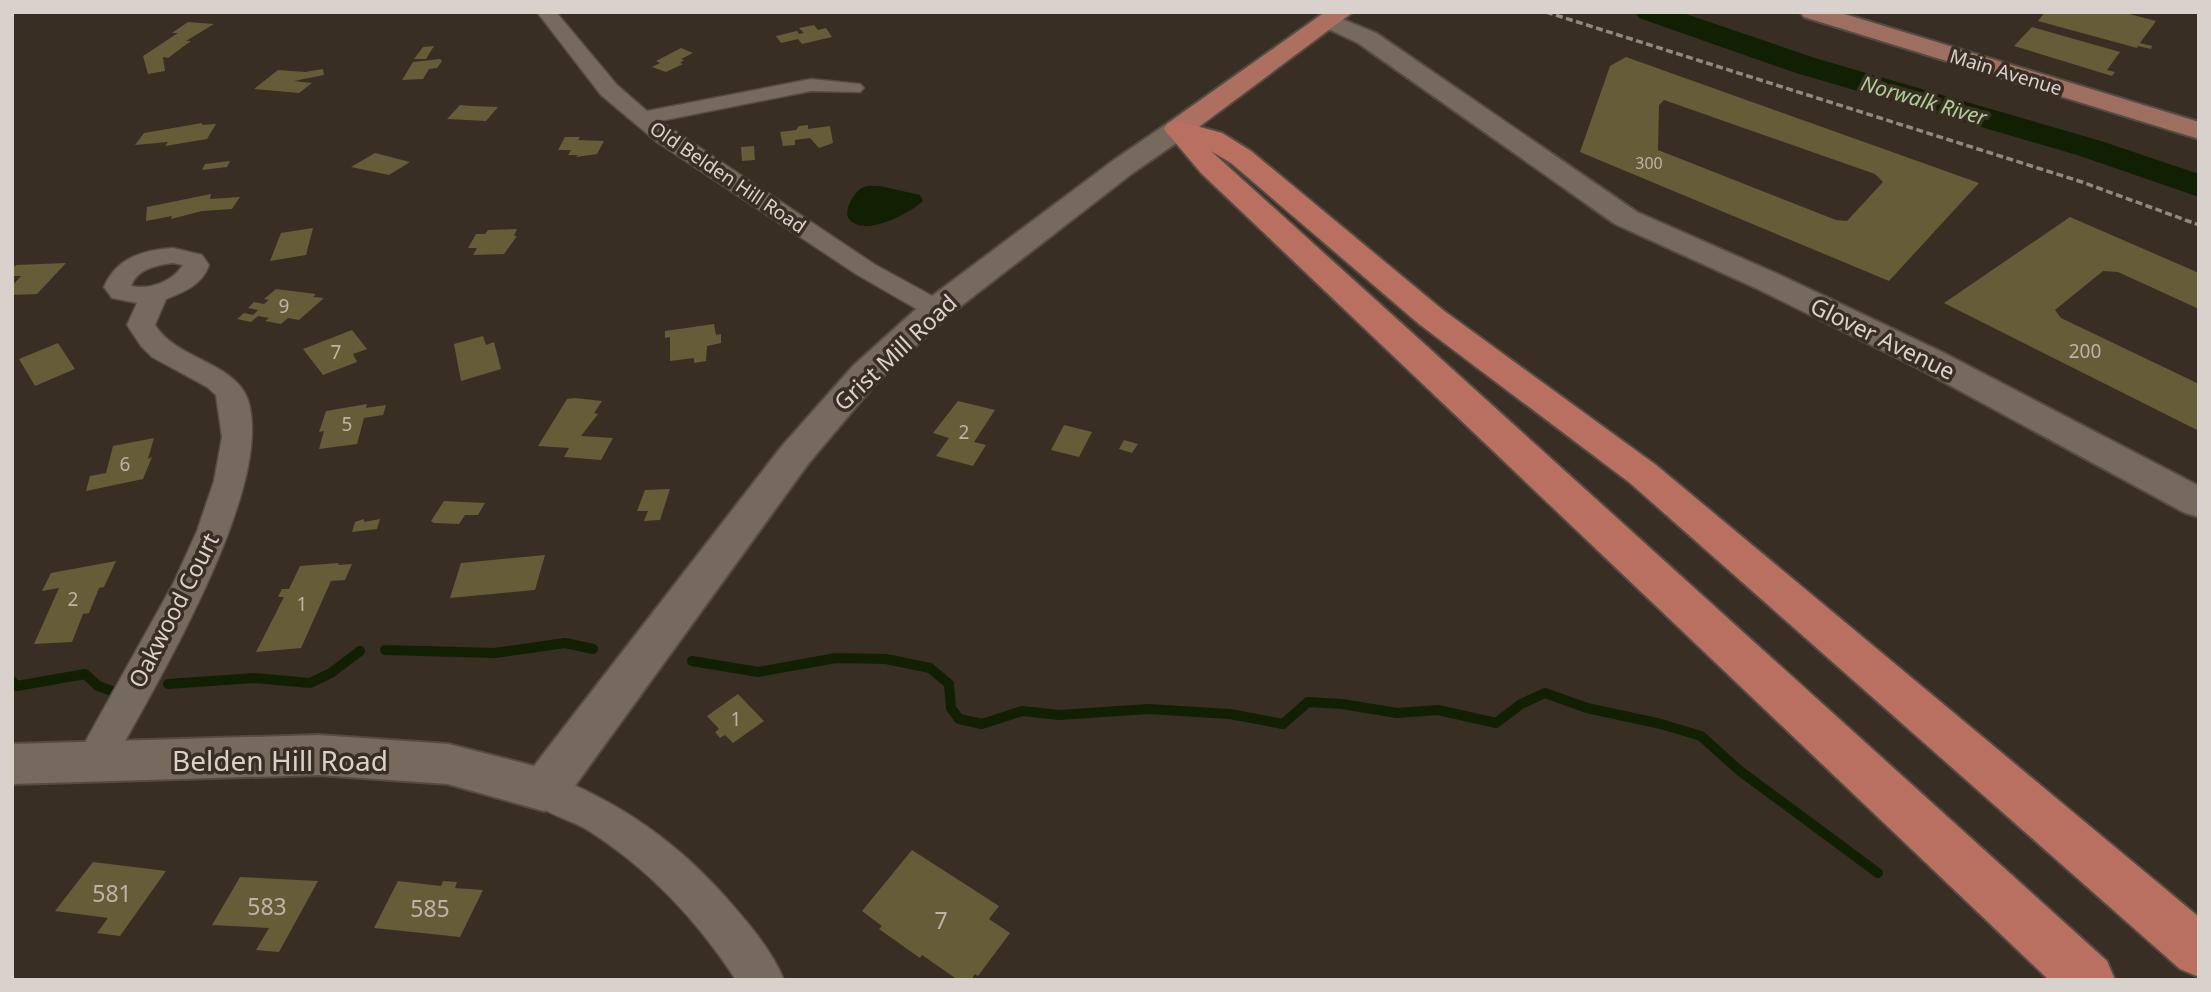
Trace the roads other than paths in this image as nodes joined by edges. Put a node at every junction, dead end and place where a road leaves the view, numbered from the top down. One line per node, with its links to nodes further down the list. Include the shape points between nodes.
1 (546, 12): 5 (street, Old Belden Hill Road, via 609,90)
2 (1812, 12): 7 (main road, Main Avenue)
3 (1335, 16): 6 (highway, Grist Mill Road); 8 (street, Glover Avenue)
4 (853, 88): 5 (street, via 811,85)
5 (642, 118): 10 (street, Old Belden Hill Road, via 698,160)
6 (1178, 129): 10 (street, Grist Mill Road); 16 (highway, via 1212,138 1241,157 1431,317 1634,466); 18 (highway, via 1211,167)
7 (2199, 131)
8 (1566, 178): 11 (street, Glover Avenue, via 1912,335); 12 (street, Glover Avenue, via 1626,218 1932,361)
9 (155, 294): 13 (street, Oakwood Court, via 141,325 148,341 225,386 233,399 238,431 222,509 198,567)
10 (936, 309): 15 (street, Grist Mill Road, via 865,374 817,428)
11 (2199, 486)
12 (2199, 503)
13 (93, 762): 14 (street, Belden Hill Road); 15 (street, Belden Hill Road, via 318,755 372,758 448,764)
14 (12, 764)
15 (544, 790): 17 (street, via 595,814 661,861 692,890)
16 (2199, 951)
17 (762, 980)
18 (2088, 980)

